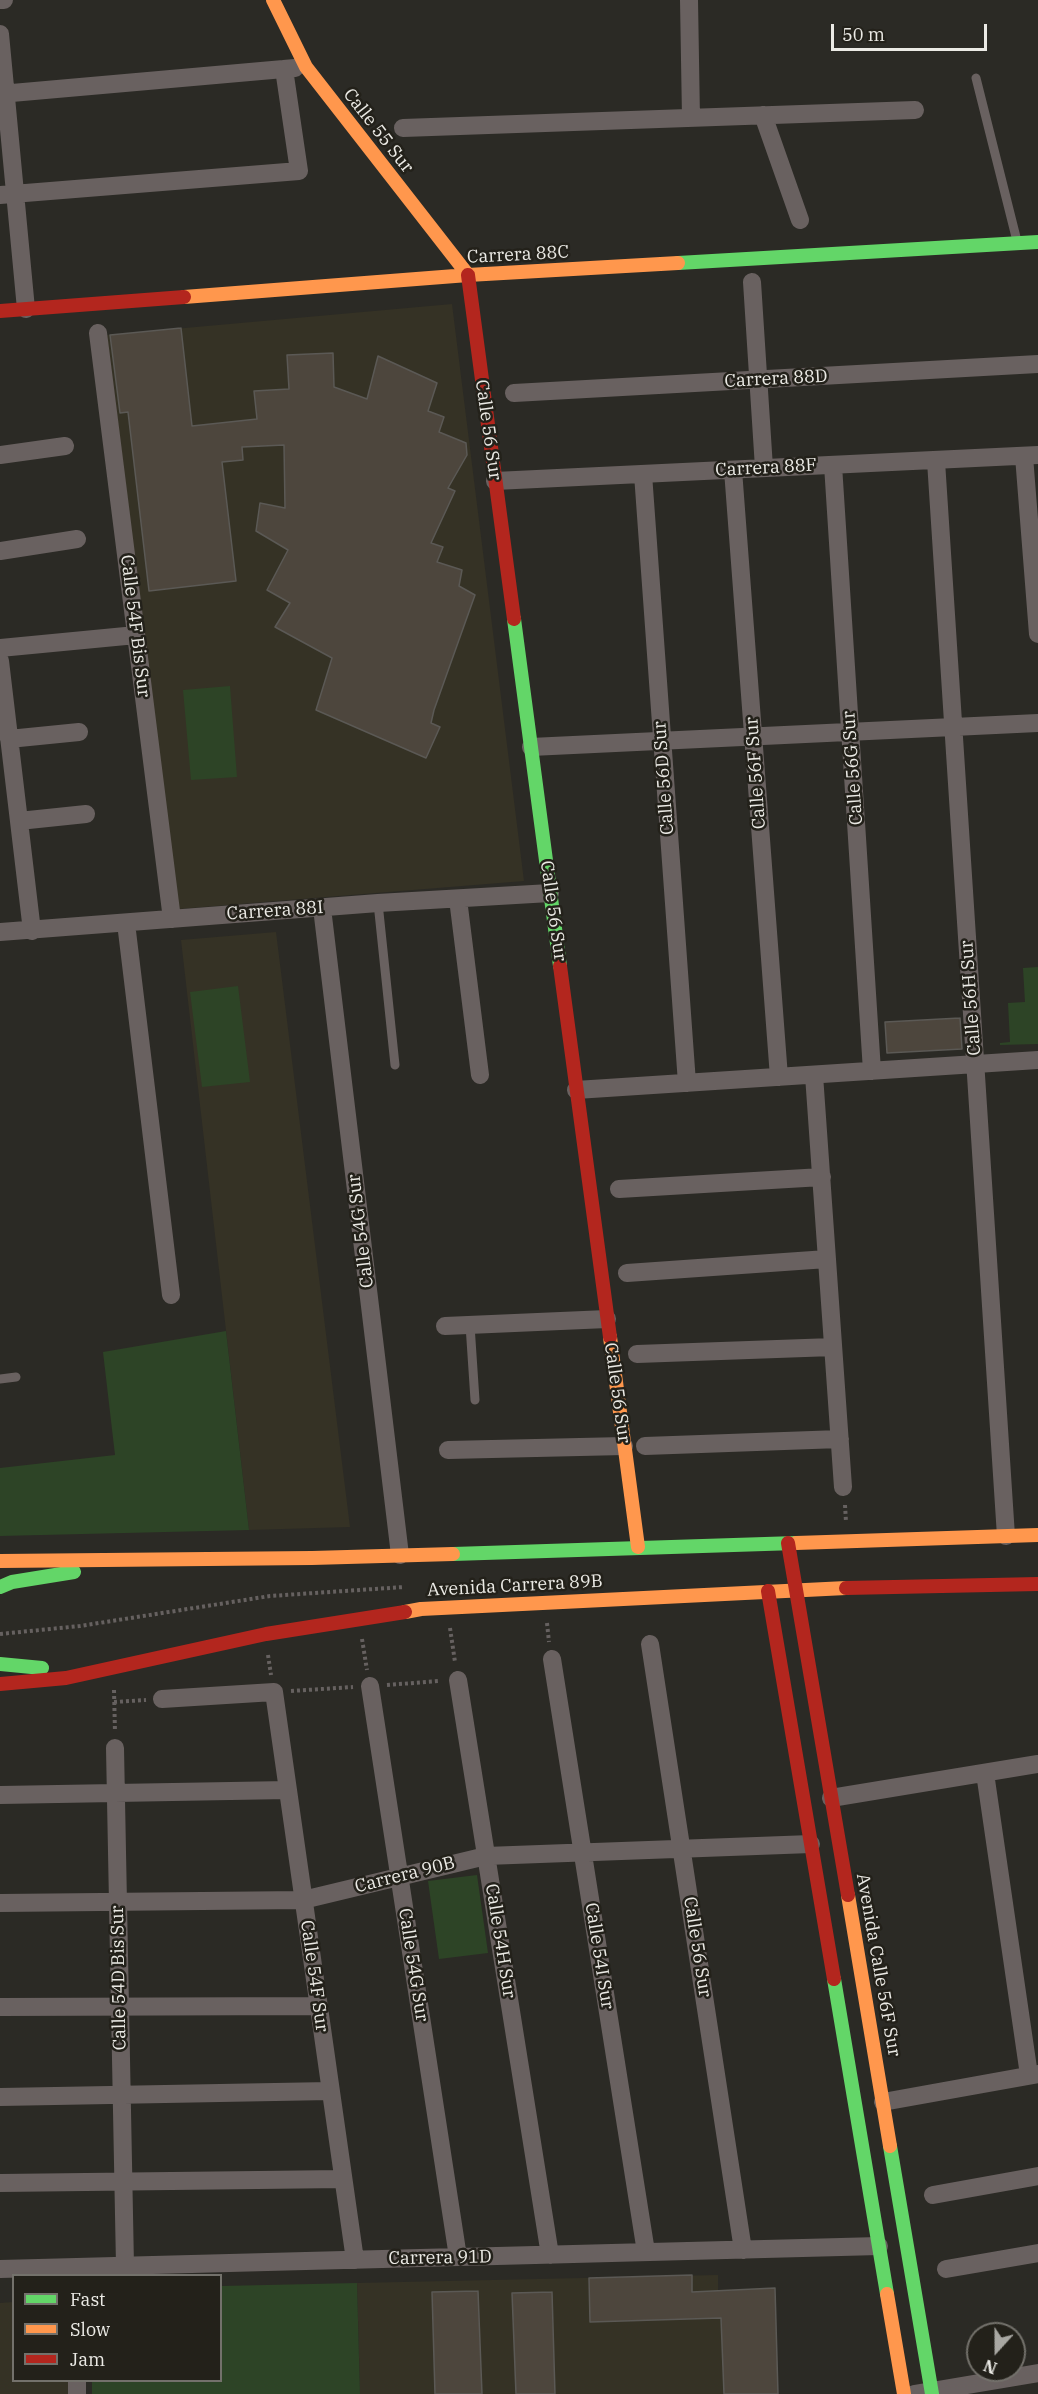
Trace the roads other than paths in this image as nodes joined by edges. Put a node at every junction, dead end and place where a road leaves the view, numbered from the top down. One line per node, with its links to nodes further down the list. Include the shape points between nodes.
1 (273, 0): 4 (street, Calle 55 Sur)
2 (689, 0): 10 (street)
3 (0, 34): 7 (street)
4 (306, 67): 5 (street); 16 (street, Calle 55 Sur)
5 (284, 69): 7 (street); 12 (street, via 299,171)
6 (976, 78): 15 (lane)
7 (3, 93): 12 (street)
8 (915, 110): 9 (street)
9 (763, 116): 10 (street); 13 (street)
10 (691, 118): 11 (street)
11 (403, 128)
12 (8, 194): 18 (street)
13 (800, 220)
14 (1038, 242): 15 (street, Carrera 88C)
15 (1017, 244): 16 (street, Carrera 88C)
16 (468, 276): 18 (street, Carrera 88C); 32 (street, Calle 56 Sur)
17 (752, 282): 22 (street)
18 (26, 309): 19 (street, Carrera 88C)
19 (0, 311)
20 (98, 333): 36 (street, Calle 54F Bis Sur)
21 (1038, 364): 22 (street, Carrera 88D)
22 (759, 380): 23 (street, Carrera 88D); 29 (street)
23 (514, 393)
24 (65, 446): 25 (street)
25 (0, 455)
26 (1031, 456): 27 (street, Carrera 88F); 35 (street)
27 (936, 460): 28 (street, Carrera 88F); 40 (street, Calle 56H Sur)
28 (833, 465): 29 (street, Carrera 88F); 42 (street, Calle 56G Sur)
29 (764, 468): 30 (street, Carrera 88F)
30 (733, 470): 31 (street, Carrera 88F); 43 (street, Calle 56F Sur)
31 (642, 474): 32 (street, Carrera 88F); 45 (street, Calle 56D Sur)
32 (495, 481): 46 (street, Calle 56 Sur)
33 (77, 539): 34 (street)
34 (0, 551)
35 (1038, 634)
36 (136, 635): 37 (street); 53 (street, Calle 54F Bis Sur)
37 (0, 648)
38 (0, 661): 44 (street)
39 (1038, 723): 40 (street)
40 (953, 728): 42 (street); 59 (street, Calle 56H Sur)
41 (79, 732): 44 (street)
42 (850, 732): 43 (street); 60 (street, Calle 56G Sur)
43 (753, 736): 45 (street); 63 (street, Calle 56F Sur)
44 (9, 739): 48 (street)
45 (662, 741): 46 (street); 64 (street, Calle 56D Sur)
46 (531, 747): 49 (street, Calle 56 Sur)
47 (86, 814): 48 (street)
48 (19, 821): 55 (street)
49 (550, 893): 50 (street, Carrera 88I); 65 (street, Calle 56 Sur)
50 (459, 899): 51 (street, Carrera 88I); 61 (street)
51 (378, 903): 52 (street, Carrera 88I); 58 (lane)
52 (322, 908): 53 (street, Carrera 88I); 88 (street, Calle 54G Sur)
53 (172, 919): 54 (street, Carrera 88I)
54 (126, 923): 55 (street, Carrera 88I); 70 (street)
55 (32, 931): 56 (street, Carrera 88I)
56 (0, 932)
57 (1038, 1060): 59 (street)
58 (395, 1065)
59 (975, 1065): 60 (street); 85 (street, Calle 56H Sur)
60 (873, 1071): 62 (street)
61 (480, 1075)
62 (814, 1075): 63 (street); 66 (street)
63 (779, 1077): 64 (street)
64 (687, 1083): 65 (street)
65 (576, 1090): 71 (street, Calle 56 Sur)
66 (822, 1177): 67 (street); 68 (street)
67 (618, 1189)
68 (827, 1259): 69 (street); 74 (street)
69 (627, 1274)
70 (171, 1295)
71 (607, 1319): 72 (street); 80 (street, Calle 56 Sur)
72 (470, 1325): 73 (street); 78 (lane)
73 (445, 1326)
74 (833, 1347): 75 (street); 79 (street)
75 (638, 1354)
76 (16, 1377): 77 (lane)
77 (0, 1379)
78 (475, 1400)
79 (840, 1438): 81 (street); 83 (street)
80 (624, 1446): 82 (street); 87 (street, Calle 56 Sur)
81 (645, 1446)
82 (448, 1450)
83 (843, 1487)
84 (1038, 1535): 85 (street, Avenida Carrera 89B)
85 (1006, 1536): 86 (street, Avenida Carrera 89B)
86 (788, 1543): 87 (street, Avenida Carrera 89B); 93 (street, Avenida Calle 56F Sur)
87 (638, 1547): 88 (street, Avenida Carrera 89B)
88 (400, 1555): 89 (street, Avenida Carrera 89B)
89 (150, 1559): 90 (street, Avenida Carrera 89B); 92 (street)
90 (0, 1561)
91 (1038, 1584): 93 (street, Avenida Carrera 89B)
92 (0, 1587)
93 (796, 1589): 94 (street, Avenida Carrera 89B); 109 (street, Avenida Calle 56F Sur)
94 (768, 1591): 96 (street, Avenida Carrera 89B, via 422,1609 266,1634); 110 (street)
95 (650, 1644): 111 (street, Calle 56 Sur)
96 (152, 1659): 98 (street, via 45,1668); 100 (street, Avenida Carrera 89B, via 66,1678)
97 (552, 1659): 112 (street, Calle 54I Sur)
98 (0, 1664)
99 (458, 1680): 113 (street, Calle 54H Sur)
100 (0, 1684)
101 (370, 1686): 114 (street, Calle 54G Sur)
102 (162, 1699): 106 (street, Calle 54F Sur, via 274,1692)
103 (115, 1748): 107 (street, Calle 54D Bis Sur)
104 (1038, 1764): 105 (street)
105 (985, 1773): 109 (street); 121 (street)
106 (288, 1790): 107 (street); 116 (street, Calle 54F Sur)
107 (116, 1794): 108 (street); 115 (street, Calle 54D Bis Sur)
108 (0, 1795)
109 (831, 1798): 125 (street, Avenida Calle 56F Sur)
110 (811, 1844): 111 (street, Carrera 90B); 131 (street)
111 (682, 1849): 112 (street, Carrera 90B); 132 (street, Calle 56 Sur)
112 (583, 1852): 113 (street, Carrera 90B); 133 (street, Calle 54I Sur)
113 (486, 1856): 114 (street, Carrera 90B); 135 (street, Calle 54H Sur)
114 (399, 1877): 116 (street, Carrera 90B); 136 (street, Calle 54G Sur)
115 (118, 1900): 116 (street, Carrera 90B); 117 (street, Carrera 90B); 120 (street, Calle 54D Bis Sur)
116 (303, 1900): 118 (street, Calle 54F Sur)
117 (0, 1903)
118 (318, 2006): 120 (street); 122 (street, Calle 54F Sur)
119 (0, 2007): 120 (street)
120 (120, 2007): 123 (street, Calle 54D Bis Sur)
121 (1034, 2074): 125 (street)
122 (330, 2091): 123 (street); 127 (street, Calle 54F Sur)
123 (121, 2095): 124 (street); 128 (street, Calle 54D Bis Sur)
124 (0, 2097)
125 (883, 2102): 143 (street, Avenida Calle 56F Sur)
126 (1038, 2176): 130 (street)
127 (343, 2179): 128 (street); 137 (street, Calle 54F Sur)
128 (123, 2181): 129 (street); 138 (street, Calle 54D Bis Sur)
129 (0, 2183)
130 (933, 2195)
131 (879, 2246): 132 (street, Carrera 91D); 144 (street)
132 (743, 2250): 133 (street, Carrera 91D)
133 (646, 2253): 135 (street, Carrera 91D)
134 (1038, 2253): 140 (street)
135 (550, 2255): 136 (street, Carrera 91D)
136 (458, 2257): 137 (street, Carrera 91D)
137 (355, 2260): 138 (street, Carrera 91D)
138 (125, 2266): 141 (street, Carrera 91D)
139 (0, 2269): 141 (street, Carrera 91D)
140 (946, 2269)
141 (73, 2271)
142 (1038, 2373): 143 (street)
143 (926, 2393)
144 (904, 2394)

